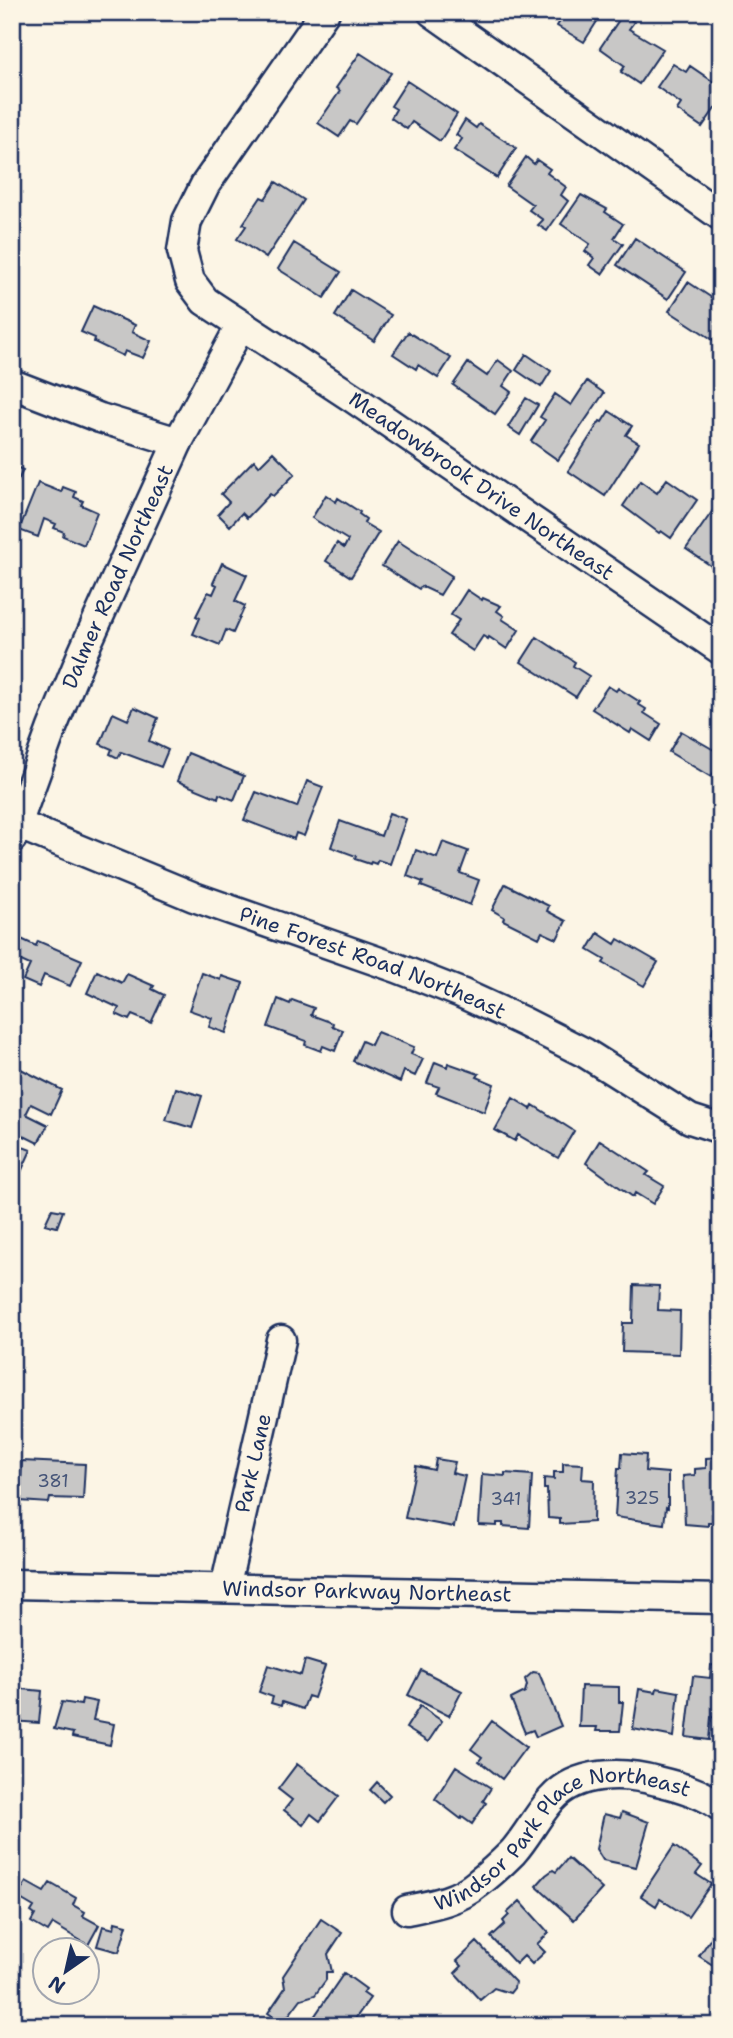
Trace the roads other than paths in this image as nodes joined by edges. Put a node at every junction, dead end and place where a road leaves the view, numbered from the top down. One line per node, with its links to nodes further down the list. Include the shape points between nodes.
1 (326, 12): 4 (street, Meadowbrook Drive Northeast, via 205,185 187,221 182,251 190,281 205,301)
2 (432, 12): 3 (street)
3 (721, 216)
4 (241, 325): 6 (street, Dalmer Road Northeast); 7 (street, Meadowbrook Drive Northeast)
5 (12, 384): 6 (street)
6 (178, 442): 8 (street, Dalmer Road Northeast, via 83,652)
7 (721, 650)
8 (14, 829): 9 (street, Pine Forest Road Northeast, via 461,993 584,1053 690,1119)
9 (721, 1129)
10 (281, 1340): 12 (street, Park Lane)
11 (12, 1584): 12 (street, Windsor Parkway Northeast)
12 (225, 1588): 13 (street, Windsor Parkway Northeast)
13 (721, 1599)
14 (719, 1803): 15 (street, Windsor Park Place Northeast, via 647,1778 607,1775 583,1779 553,1798 513,1851 475,1886 443,1903)
15 (407, 1910)

